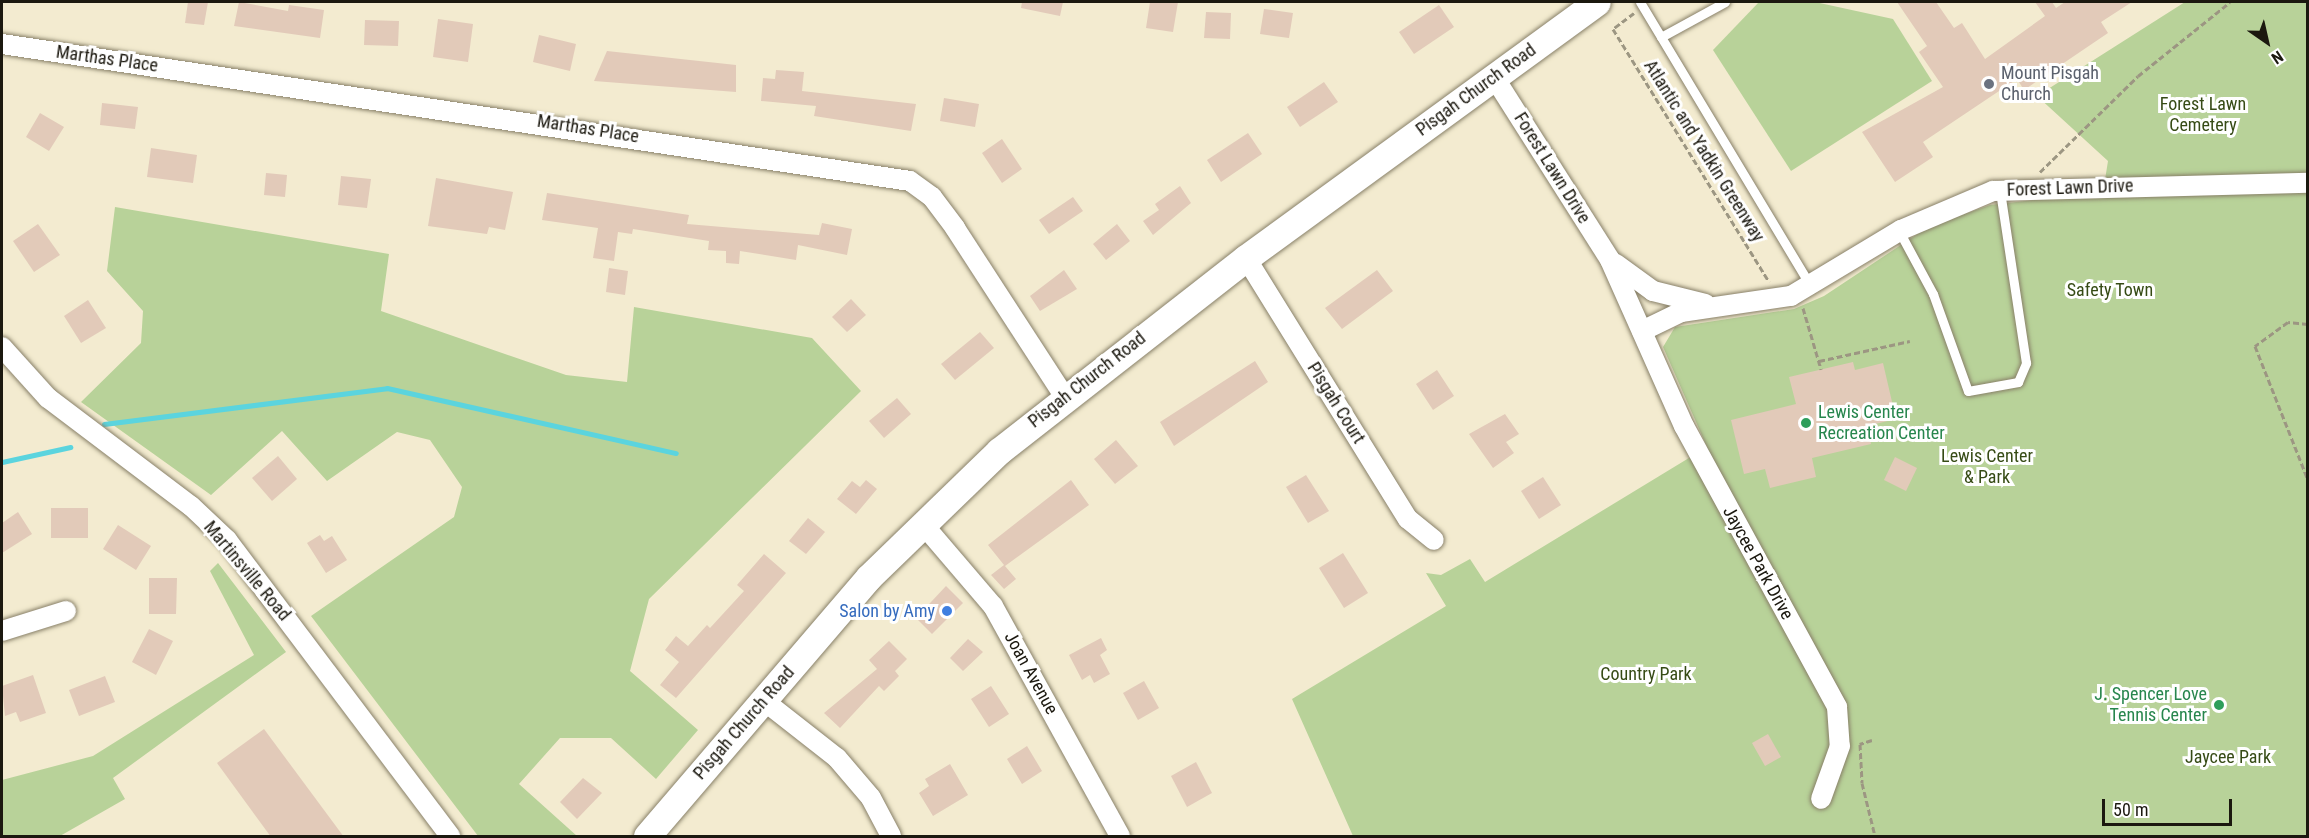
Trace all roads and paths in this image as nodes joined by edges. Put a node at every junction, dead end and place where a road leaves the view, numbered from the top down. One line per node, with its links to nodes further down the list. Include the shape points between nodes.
1 (1640, 2): 6 (lane)
2 (1725, 2): 6 (lane)
3 (2230, 2): 9 (path, via 2138,76)
4 (1587, 4): 8 (main road, Pisgah Church Road)
5 (1613, 29): 15 (path, Atlantic and Yadkin Greenway)
6 (1661, 37): 16 (lane)
7 (2, 44): 24 (street, Marthas Place, via 910,181 932,197 955,228)
8 (1494, 77): 13 (main road, Pisgah Church Road); 14 (street, Forest Lawn Drive)
9 (2040, 171)
10 (2307, 183): 11 (street, Forest Lawn Drive)
11 (2000, 190): 12 (street, Forest Lawn Drive, via 1945,207); 12 (lane, via 2026,363 2018,382 1968,392 1937,304)
12 (1899, 231): 16 (street, Forest Lawn Drive)
13 (1246, 258): 24 (main road, Pisgah Church Road); 27 (street, Pisgah Court, via 1408,519)
14 (1610, 260): 17 (street, Forest Lawn Drive, via 1653,291); 19 (street, Forest Lawn Drive)
15 (1772, 288)
16 (1805, 289): 17 (street, Forest Lawn Drive, via 1767,303); 22 (path)
17 (1716, 307): 19 (street, Forest Lawn Drive, via 1681,312)
18 (2307, 324): 25 (path, via 2288,322 2255,346)
19 (1642, 331): 32 (street, Jaycee Park Drive, via 1700,456 1837,707 1840,746)
20 (1910, 341): 22 (path)
21 (2, 347): 33 (street, Martinsville Road, via 48,398 191,506 227,540)
22 (1819, 361): 23 (path)
23 (1821, 369)
24 (1064, 396): 26 (main road, Pisgah Church Road)
25 (2307, 480)
26 (922, 523): 30 (main road, Pisgah Church Road); 36 (street, Joan Avenue, via 993,606)
27 (1434, 540)
28 (66, 612): 29 (street)
29 (2, 631)
30 (763, 700): 34 (main road, Pisgah Church Road); 35 (street, via 845,766)
31 (1872, 740): 37 (path, via 1860,744 1862,783)
32 (1821, 799)
33 (450, 837)
34 (647, 837)
35 (891, 837)
36 (1120, 837)
37 (1875, 837)

